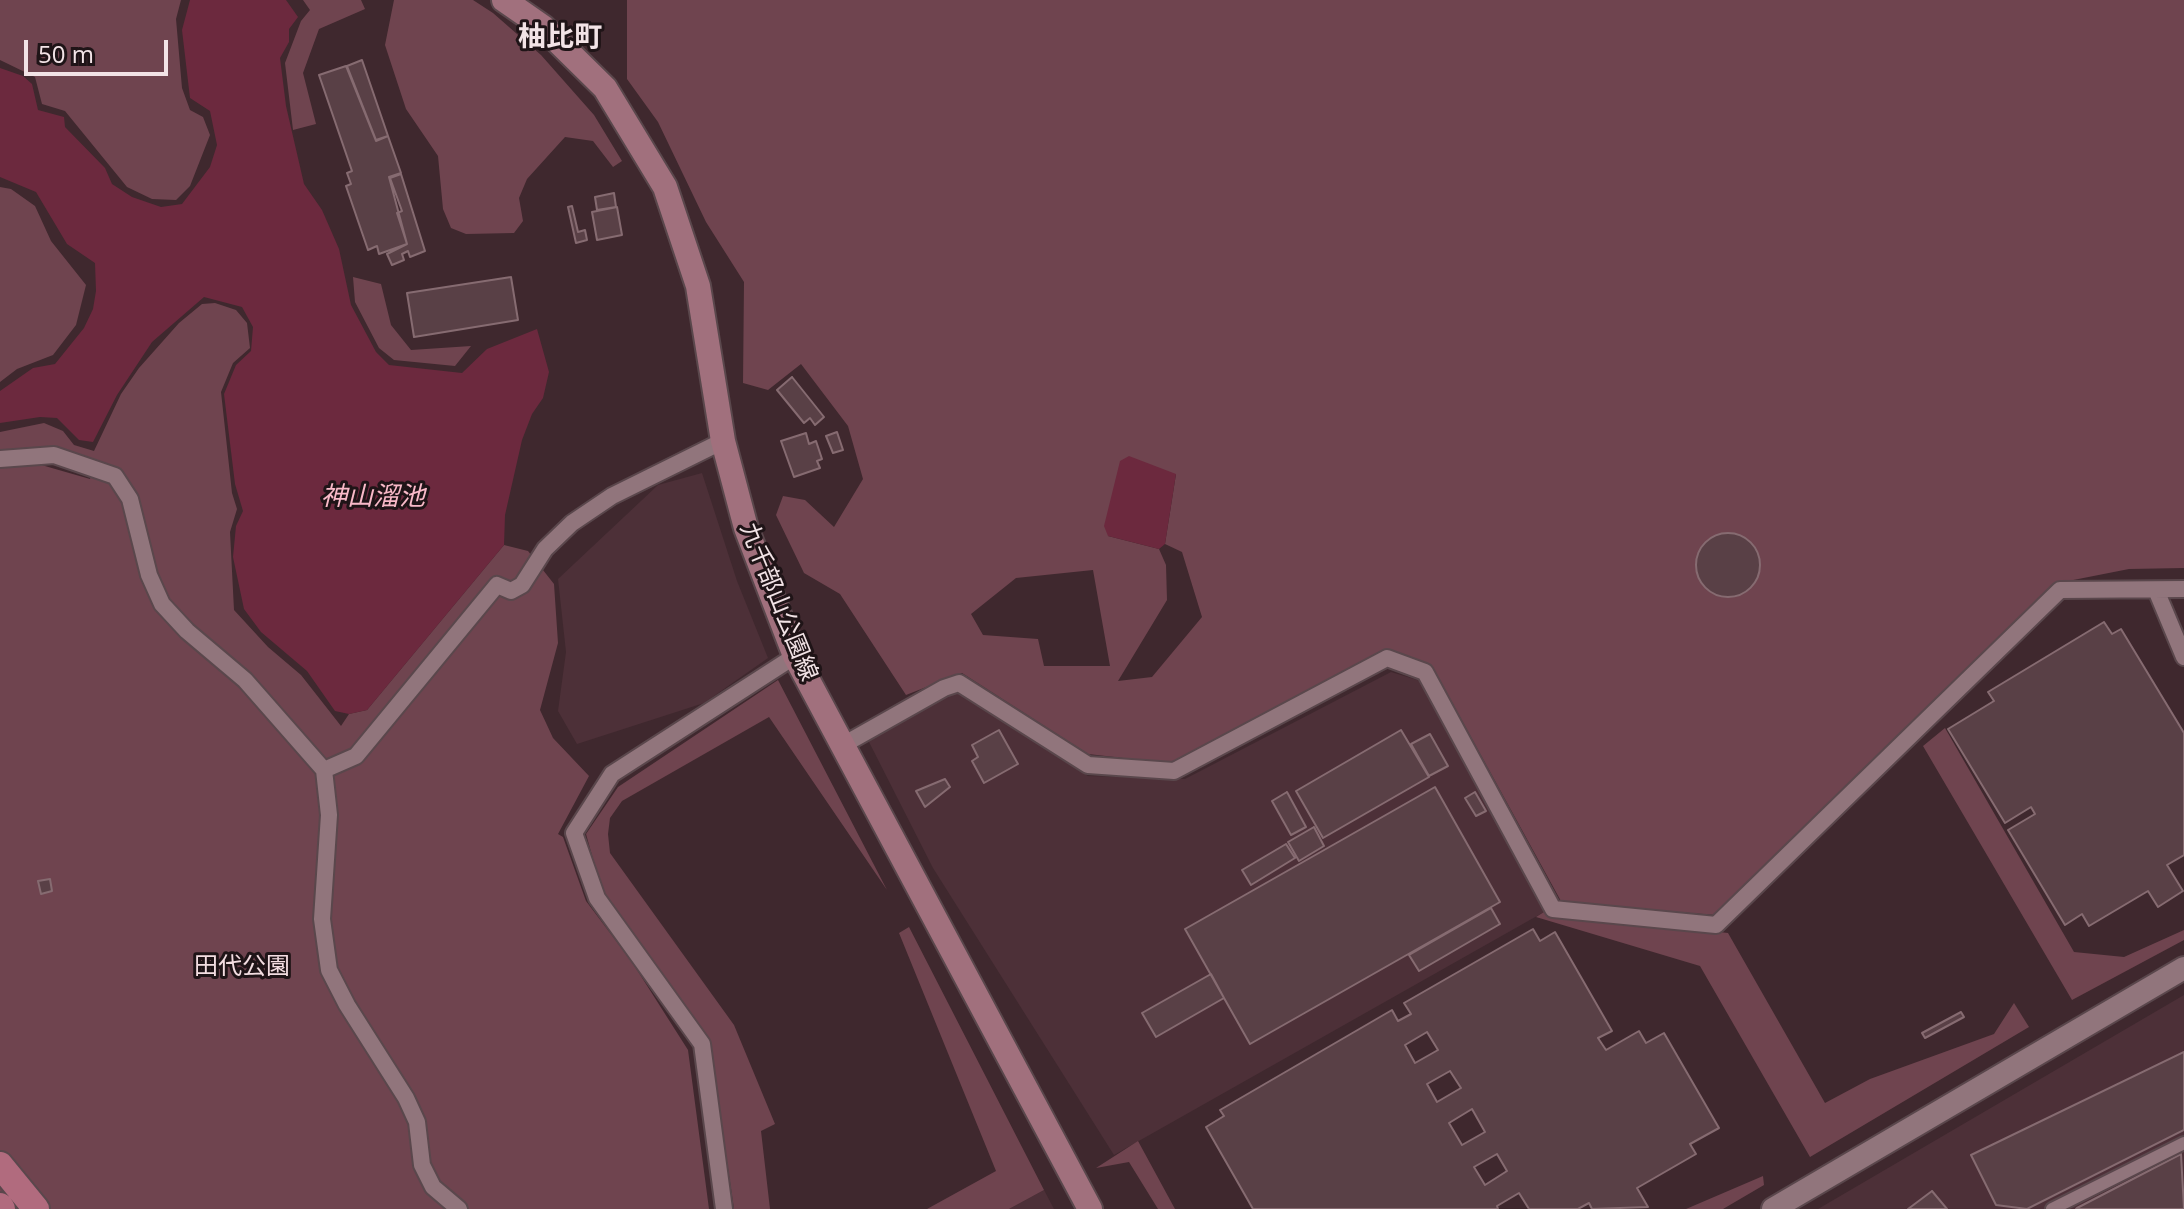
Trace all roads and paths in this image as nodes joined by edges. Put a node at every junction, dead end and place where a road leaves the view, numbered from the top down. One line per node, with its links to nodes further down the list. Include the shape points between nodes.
1 (504, 0): 2 (main road, 九千部山公園線, via 543,27 605,88 665,187 698,286)
2 (723, 441): 6 (main road, 九千部山公園線, via 746,528); 9 (street, via 612,496 572,523 545,549 522,585 511,591 497,585 356,756)
3 (0, 459): 9 (street, via 54,455 115,476 130,499 162,604 245,680)
4 (2184, 589): 5 (street)
5 (2156, 590): 7 (street); 8 (street, via 2060,590 1716,925 1553,909 1425,672 1387,658 1174,771 1088,765 959,683)
6 (795, 656): 8 (main road, 九千部山公園線); 15 (street, via 612,774 574,833 597,898 702,1044)
7 (2184, 657)
8 (843, 745): 16 (main road, 九千部山公園線)
9 (324, 770): 14 (street, via 329,815 322,919 329,970 406,1098 417,1122 422,1165 433,1187)
10 (2184, 968): 17 (street)
11 (2184, 1143): 18 (street)
12 (0, 1165): 13 (main road)
13 (36, 1209)
14 (459, 1209)
15 (724, 1209)
16 (1090, 1209)
17 (1773, 1209)
18 (2052, 1209)

